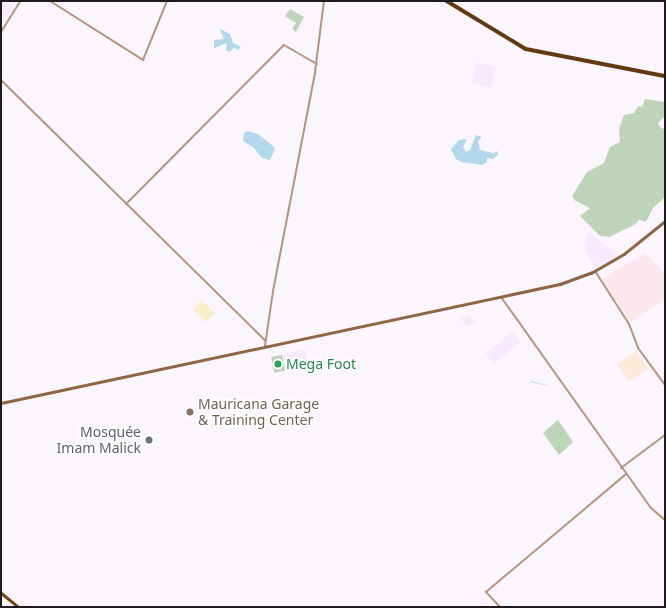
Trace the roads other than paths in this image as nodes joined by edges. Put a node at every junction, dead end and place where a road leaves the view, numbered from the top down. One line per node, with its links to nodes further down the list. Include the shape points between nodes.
1 (20, 1): 6 (street)
2 (50, 1): 3 (street, via 143,60)
3 (167, 1)
4 (324, 1): 7 (street)
5 (447, 1): 8 (highway, via 526,49)
6 (1, 32)
7 (316, 64): 10 (street, via 284,45); 14 (street)
8 (665, 76)
9 (1, 80): 10 (street)
10 (126, 204): 14 (street)
11 (665, 221): 12 (main road, via 631,250)
12 (595, 271): 13 (main road, via 560,284); 16 (street, via 625,318 638,348)
13 (501, 297): 15 (main road); 19 (street)
14 (265, 340): 15 (street)
15 (265, 346): 17 (main road)
16 (665, 385)
17 (1, 403)
18 (665, 435): 19 (street)
19 (621, 468): 20 (street)
20 (626, 474): 21 (street, via 653,512); 24 (street, via 486,592)
21 (665, 520)
22 (1, 593): 23 (main road)
23 (18, 607)
24 (500, 607)

